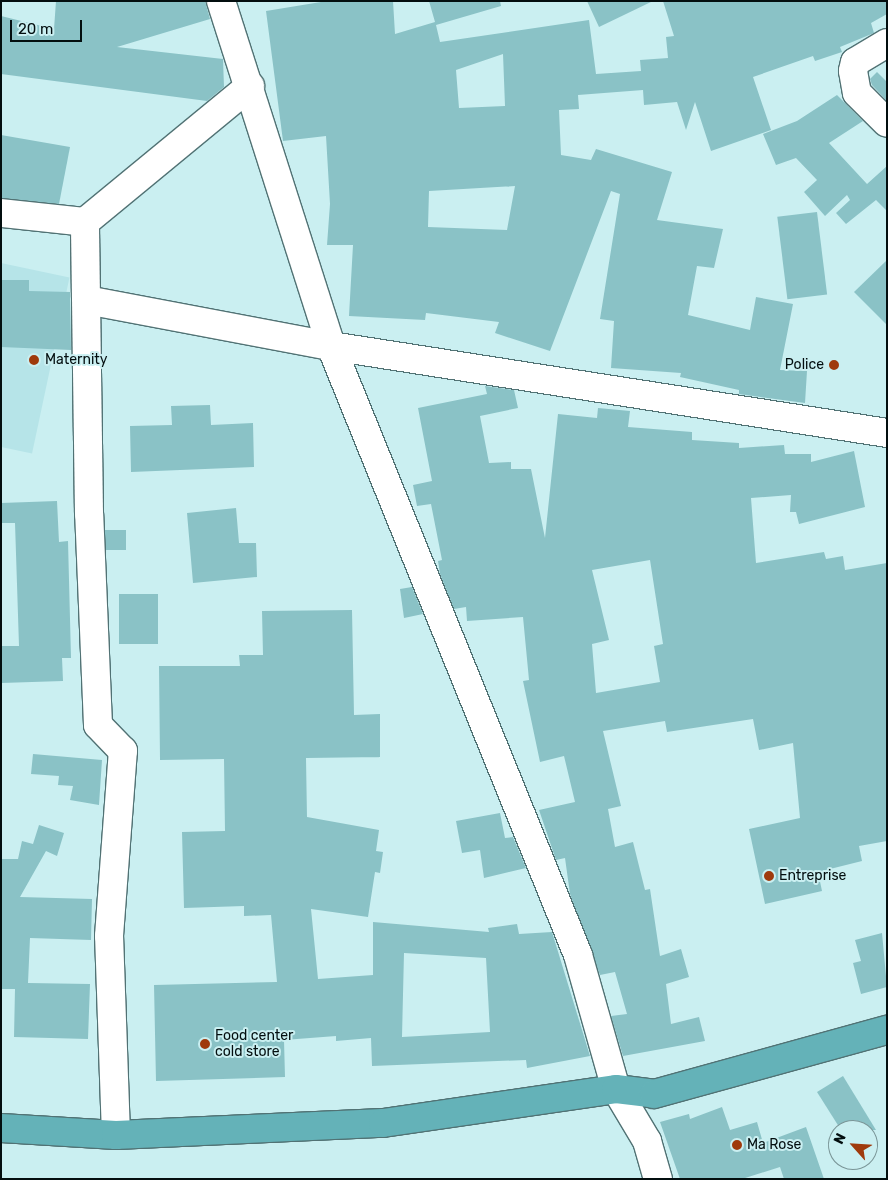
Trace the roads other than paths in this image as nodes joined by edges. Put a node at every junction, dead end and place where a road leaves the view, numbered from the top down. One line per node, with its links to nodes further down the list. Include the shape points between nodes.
1 (227, 2): 3 (street)
2 (887, 43): 4 (street, via 855,62 853,70 857,93)
3 (250, 86): 6 (street); 8 (street)
4 (887, 123)
5 (1, 213): 6 (street)
6 (85, 222): 7 (street)
7 (87, 300): 8 (street); 13 (street, via 88,514 98,725 123,751 109,936)
8 (331, 346): 9 (street); 11 (street, via 578,955)
9 (887, 433)
10 (887, 1030): 11 (highway, via 654,1094)
11 (616, 1089): 13 (highway, via 383,1123); 14 (street, via 647,1140)
12 (1, 1128): 13 (highway)
13 (116, 1135)
14 (658, 1179)

